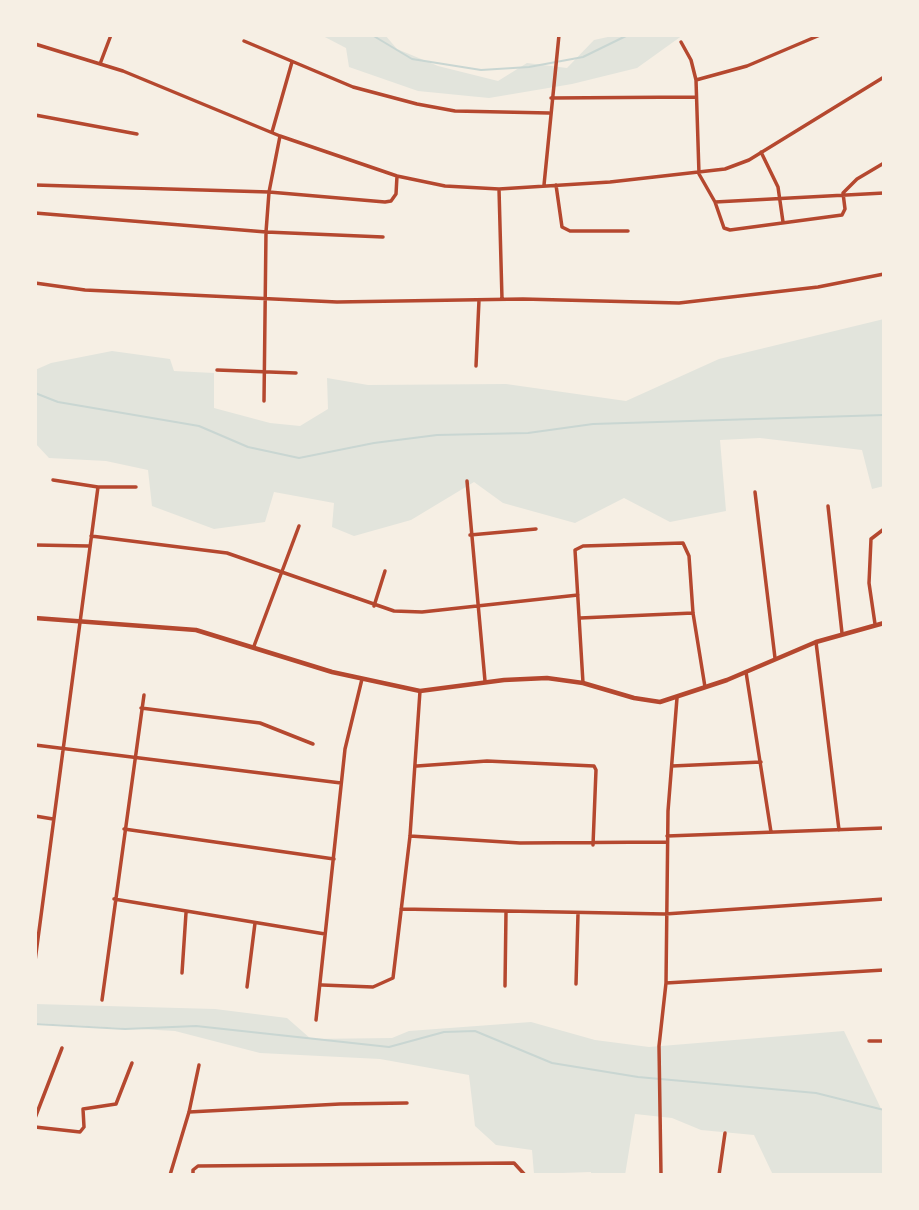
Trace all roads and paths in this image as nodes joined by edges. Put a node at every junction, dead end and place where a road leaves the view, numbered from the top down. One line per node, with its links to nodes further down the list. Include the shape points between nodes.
1 (111, 35): 8 (street)
2 (559, 35): 12 (street)
3 (820, 35): 10 (street, via 747,66)
4 (244, 41): 7 (street)
5 (681, 42): 10 (street)
6 (35, 44): 8 (street)
7 (292, 62): 13 (street, via 362,90 438,108); 15 (street)
8 (100, 64): 15 (street)
9 (884, 77): 18 (street)
10 (696, 80): 11 (street)
11 (696, 97): 12 (street); 20 (street)
12 (551, 98): 13 (street)
13 (549, 113): 23 (street)
14 (35, 115): 16 (street)
15 (272, 132): 17 (street)
16 (137, 134)
17 (281, 136): 21 (street); 26 (street)
18 (761, 152): 20 (street, via 739,165); 29 (street)
19 (884, 163): 27 (street)
20 (699, 174): 24 (street); 30 (street)
21 (397, 176): 25 (street, via 446,186); 26 (street, via 396,194 385,202)
22 (35, 185): 26 (street)
23 (544, 185): 24 (street); 25 (street)
24 (556, 185): 33 (street, via 562,227 570,231)
25 (499, 189): 39 (street)
26 (269, 192): 34 (street)
27 (843, 193): 28 (street); 29 (street); 32 (street, via 842,215)
28 (884, 193)
29 (781, 200): 30 (street); 32 (street)
30 (715, 202): 32 (street, via 721,223 730,230)
31 (35, 214): 34 (street)
32 (783, 222)
33 (628, 231)
34 (266, 232): 35 (street); 38 (street)
35 (383, 237)
36 (884, 274): 39 (street, via 705,302)
37 (35, 282): 38 (street, via 85,290)
38 (265, 298): 40 (street); 43 (street)
39 (502, 299): 40 (street)
40 (479, 300): 41 (street)
41 (476, 366)
42 (217, 370): 43 (street)
43 (263, 372): 44 (street); 45 (street)
44 (296, 373)
45 (264, 401)
46 (53, 480): 48 (street)
47 (467, 481): 55 (street)
48 (98, 487): 49 (street); 56 (street)
49 (136, 488)
50 (755, 492): 73 (street)
51 (828, 506): 70 (street)
52 (299, 526): 60 (street)
53 (536, 529): 55 (street)
54 (884, 529): 69 (street, via 871,539 869,583)
55 (470, 535): 63 (street)
56 (91, 536): 58 (street); 60 (street, via 206,549)
57 (35, 545): 58 (street)
58 (89, 546): 67 (street)
59 (385, 571): 62 (street)
60 (282, 573): 62 (street); 72 (street)
61 (578, 595): 63 (street); 64 (street, via 574,557 575,550 583,546 683,543 689,556); 66 (street)
62 (374, 606): 63 (street, via 422,612)
63 (476, 606): 76 (street)
64 (693, 612): 66 (street); 78 (street)
65 (35, 618): 67 (street)
66 (580, 618): 77 (street)
67 (80, 622): 72 (street, via 195,630); 85 (street)
68 (884, 623): 69 (street)
69 (875, 624): 70 (street)
70 (842, 634): 71 (street)
71 (816, 642): 73 (street); 95 (street)
72 (254, 646): 75 (street)
73 (775, 658): 74 (street)
74 (746, 672): 78 (street); 87 (street)
75 (362, 678): 79 (street); 90 (street)
76 (485, 681): 77 (street, via 547,678); 79 (street)
77 (583, 683): 81 (street, via 634,698 660,702)
78 (705, 687): 81 (street)
79 (420, 691): 88 (street)
80 (144, 695): 82 (street)
81 (677, 698): 89 (street)
82 (141, 708): 83 (street, via 260,723); 86 (street)
83 (313, 744)
84 (35, 745): 85 (street)
85 (63, 749): 86 (street); 92 (street)
86 (135, 758): 90 (street); 94 (street)
87 (761, 762): 89 (street); 96 (street)
88 (417, 766): 97 (street); 100 (street, via 487,761 594,766)
89 (672, 766): 98 (street)
90 (341, 783): 101 (street)
91 (35, 816): 92 (street)
92 (53, 819): 103 (street)
93 (884, 828): 95 (street)
94 (123, 829): 101 (street); 104 (street)
95 (839, 830): 96 (street)
96 (771, 832): 98 (street)
97 (410, 836): 100 (street); 106 (street)
98 (667, 836): 99 (street)
99 (667, 842): 100 (street); 110 (street)
100 (593, 845)
101 (334, 859): 112 (street)
102 (35, 892): 103 (street)
103 (44, 893): 113 (street)
104 (114, 899): 108 (street); 121 (street)
105 (884, 900): 110 (street)
106 (401, 909): 107 (street); 118 (street, via 393,978 373,987)
107 (506, 912): 109 (street); 119 (street)
108 (186, 913): 111 (street); 115 (street)
109 (578, 914): 110 (street); 117 (street)
110 (665, 914): 116 (street)
111 (255, 923): 112 (street); 120 (street)
112 (325, 934): 118 (street)
113 (35, 961)
114 (884, 970): 116 (street)
115 (181, 973)
116 (666, 983): 136 (street, via 657,1092)
117 (576, 984)
118 (322, 985): 122 (street)
119 (505, 986)
120 (247, 987)
121 (102, 1000)
122 (316, 1020)
123 (869, 1041): 124 (street)
124 (884, 1041)
125 (62, 1048): 130 (street)
126 (132, 1063): 131 (street, via 116,1104 83,1109 80,1132)
127 (199, 1065): 129 (street)
128 (408, 1103): 129 (street)
129 (189, 1112): 133 (street)
130 (35, 1118)
131 (35, 1127)
132 (725, 1133): 137 (street)
133 (170, 1175)
134 (193, 1175): 135 (street, via 198,1166 514,1163)
135 (525, 1175)
136 (661, 1175)
137 (719, 1175)

